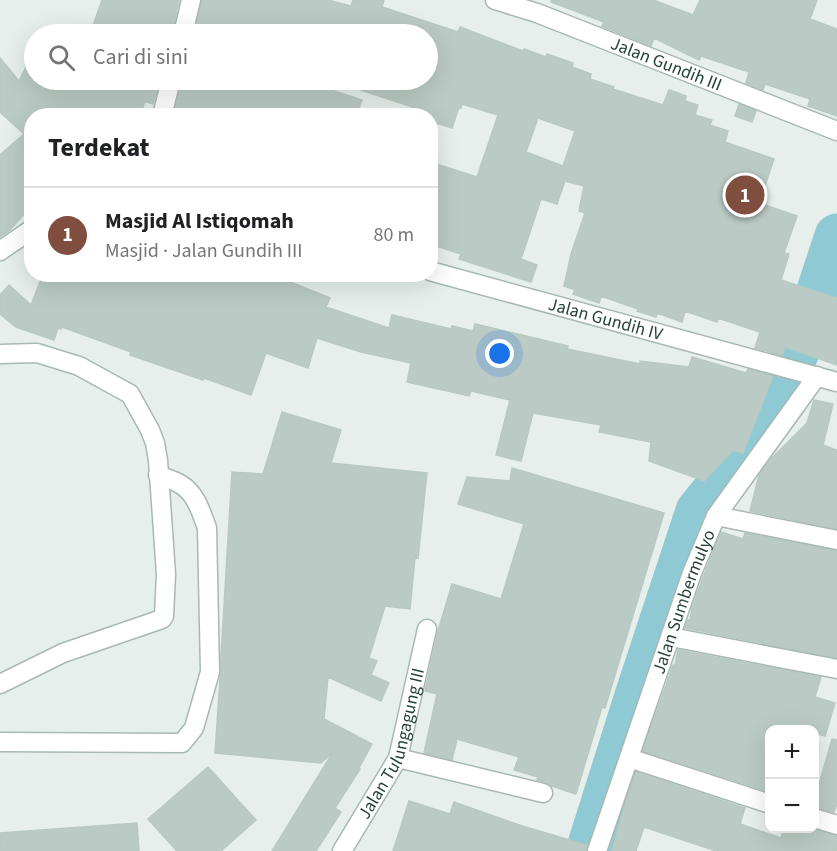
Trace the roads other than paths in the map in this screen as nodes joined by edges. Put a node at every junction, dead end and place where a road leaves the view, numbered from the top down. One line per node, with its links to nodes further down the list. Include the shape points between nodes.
1 (191, 0): 3 (street)
2 (495, 0): 6 (street, Jalan Gundih III)
3 (185, 24)
4 (168, 90): 5 (street)
5 (164, 108)
6 (837, 131)
7 (24, 234): 8 (street)
8 (0, 251)
9 (438, 273): 11 (street, Jalan Gundih IV)
10 (0, 354): 13 (street, via 37,353 79,366 130,394 155,444)
11 (808, 374): 12 (street); 14 (street, Jalan Sumbermulyo)
12 (837, 382)
13 (158, 475): 19 (street, via 166,574 164,616 63,653); 20 (street, via 189,490 207,528 210,672 194,729 182,743)
14 (716, 516): 15 (street); 17 (street, Jalan Sumbermulyo)
15 (837, 540)
16 (427, 629): 21 (street, Jalan Tulungagung III)
17 (671, 637): 18 (street); 22 (street, Jalan Sumbermulyo)
18 (837, 669)
19 (0, 684)
20 (0, 742)
21 (398, 758): 23 (street); 27 (street, Jalan Tulungagung III)
22 (628, 758): 24 (street); 28 (street, Jalan Sumbermulyo)
23 (543, 793)
24 (765, 802)
25 (819, 820): 26 (street)
26 (837, 825)
27 (342, 851)
28 (597, 851)

